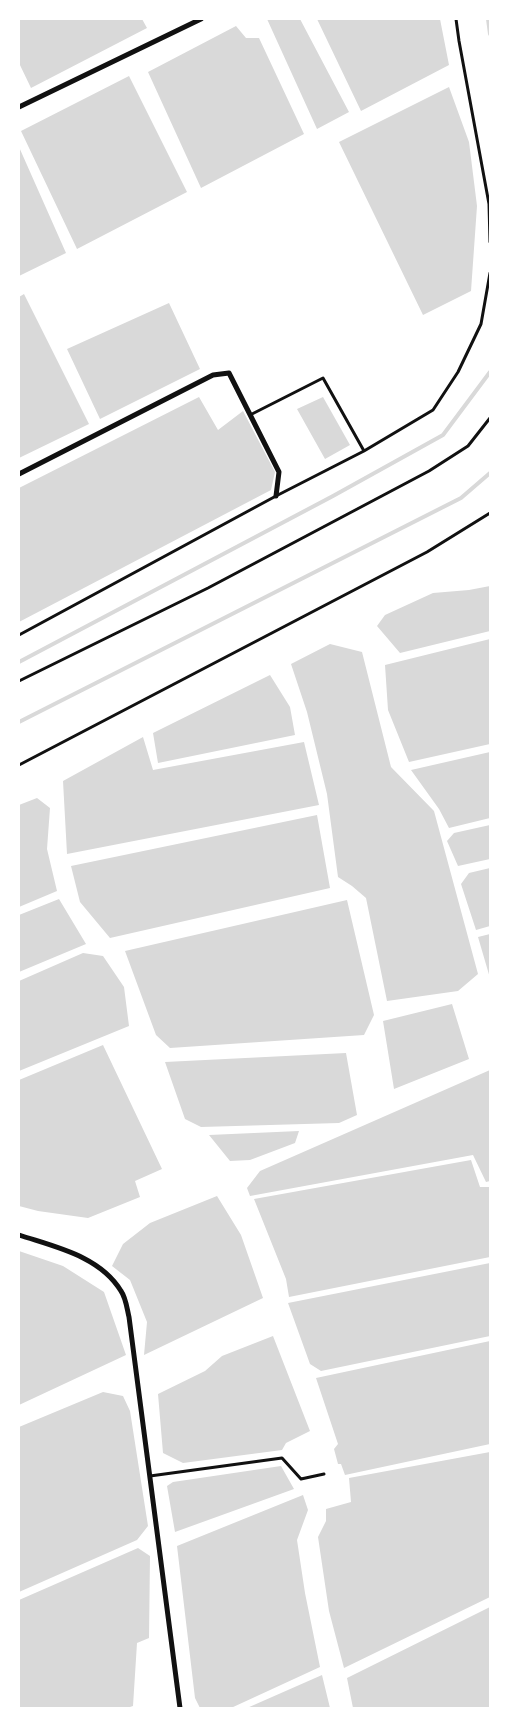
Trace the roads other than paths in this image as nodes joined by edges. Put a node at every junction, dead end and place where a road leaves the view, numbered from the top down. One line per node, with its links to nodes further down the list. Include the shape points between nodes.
1 (200, 19): 3 (street)
2 (456, 19): 4 (lane, via 488,204)
3 (19, 107)
4 (490, 242)
5 (490, 273): 8 (lane, via 481,324 458,372 433,410)
6 (250, 415): 8 (lane, via 323,378); 9 (street, via 229,374 213,375); 10 (street, via 279,472)
7 (490, 418): 13 (lane, via 468,446 429,471 208,588)
8 (364, 451): 10 (lane)
9 (19, 474)
10 (276, 496): 12 (lane)
11 (490, 513): 14 (lane, via 427,552)
12 (19, 635)
13 (19, 681)
14 (19, 765)
15 (19, 1236): 17 (street, via 75,1253 102,1269 122,1291 129,1316)
16 (324, 1474): 17 (lane, via 302,1479 282,1458)
17 (150, 1476): 18 (street)
18 (180, 1708)

